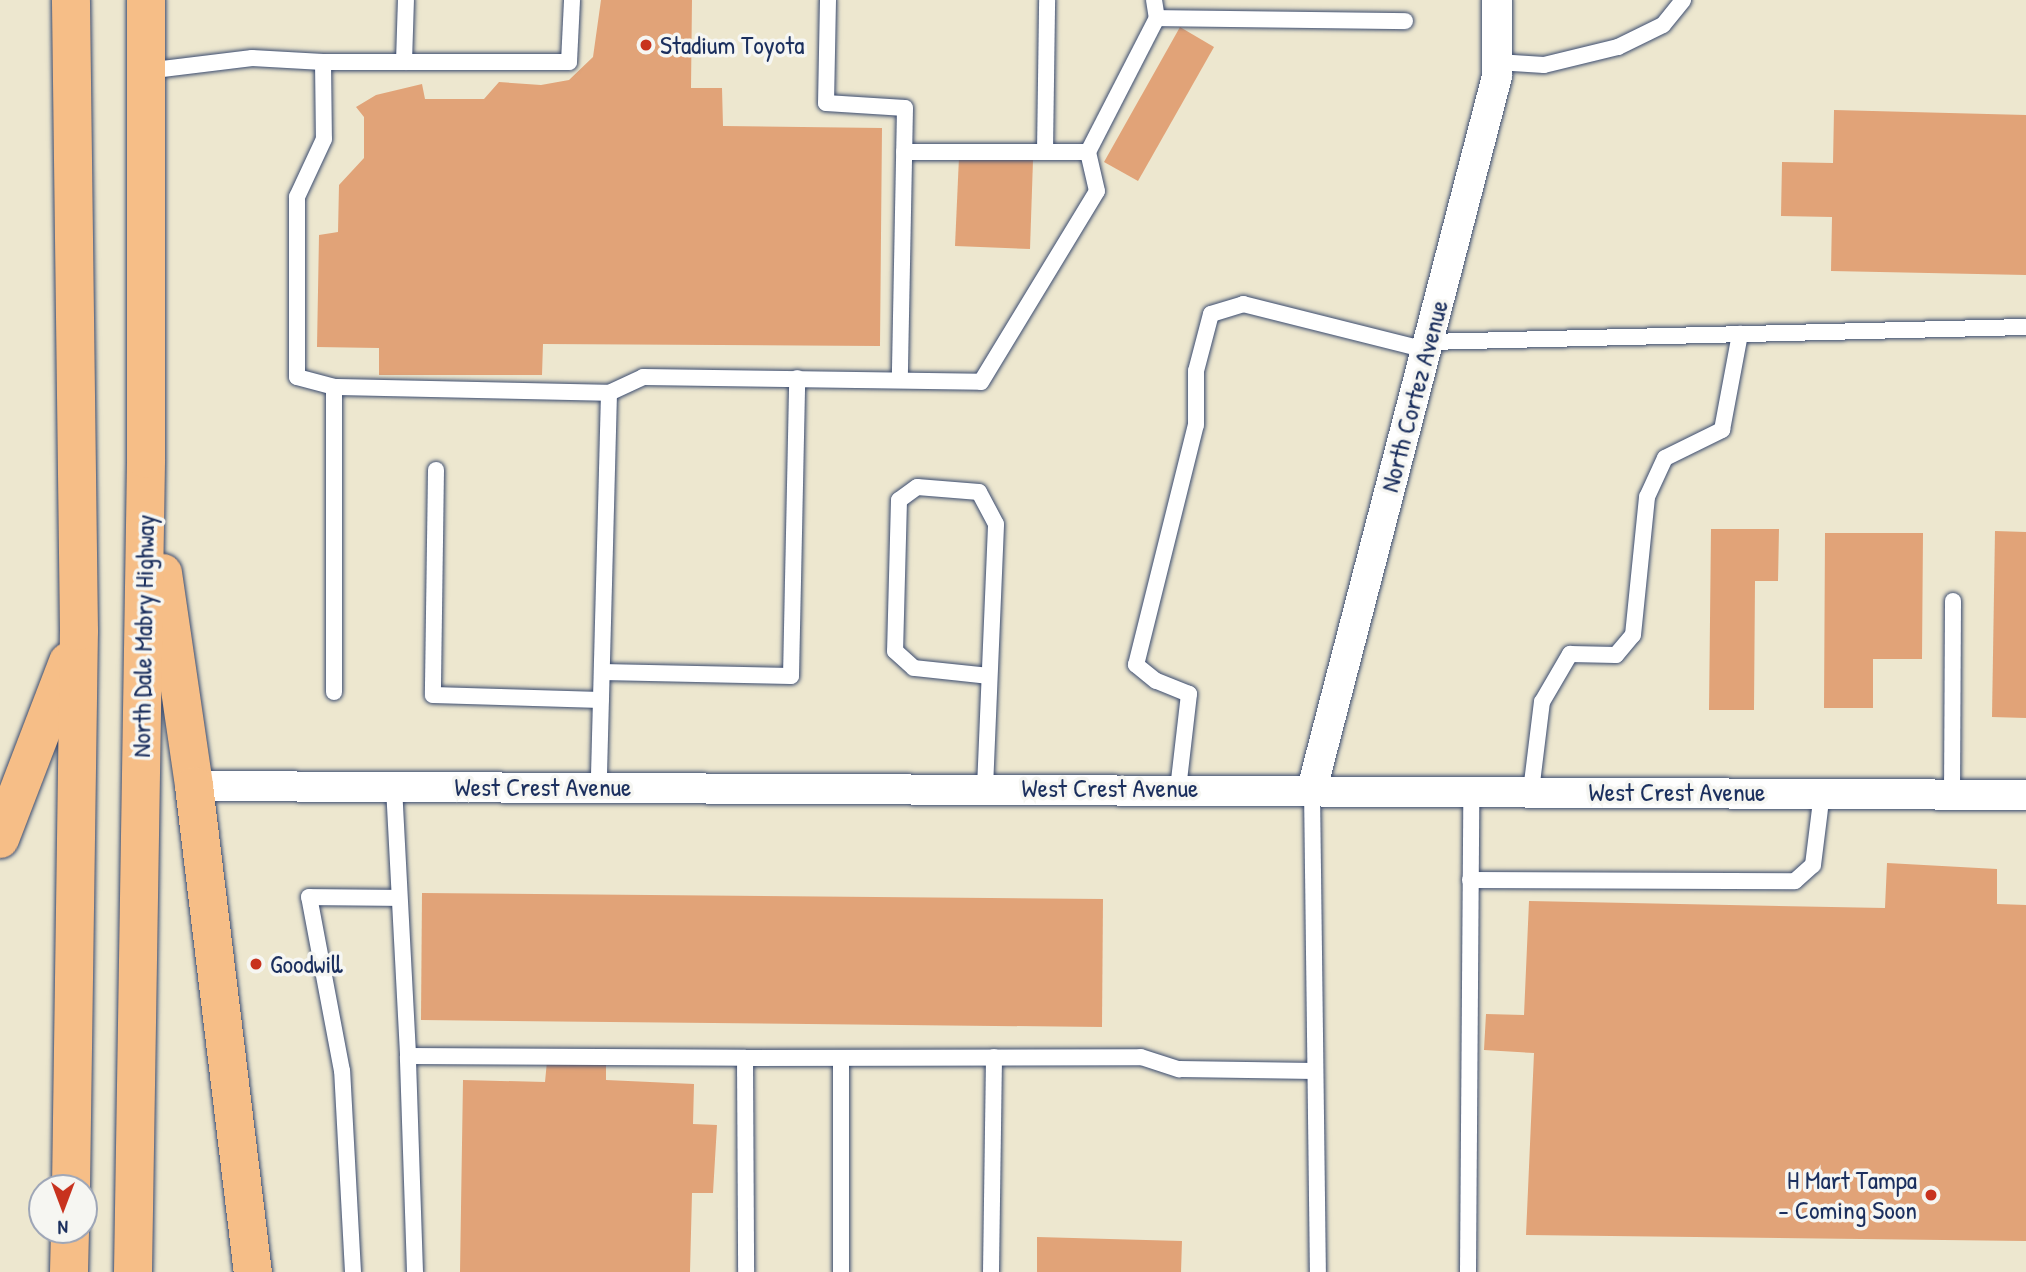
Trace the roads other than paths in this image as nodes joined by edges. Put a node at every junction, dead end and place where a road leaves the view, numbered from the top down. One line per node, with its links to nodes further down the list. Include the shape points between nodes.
1 (71, 0): 29 (main road)
2 (146, 0): 15 (main road, North Dale Mabry Highway)
3 (406, 0): 13 (lane)
4 (572, 0): 13 (lane, via 569,62)
5 (828, 0): 16 (lane, via 826,103 905,108)
6 (1047, 0): 17 (lane)
7 (1154, 0): 10 (lane)
8 (1497, 0): 14 (street, North Cortez Avenue)
9 (1683, 0): 14 (lane, via 1663,25 1618,47 1544,65)
10 (1157, 18): 11 (lane); 18 (lane)
11 (1405, 21)
12 (323, 62): 13 (lane); 15 (lane, via 252,58); 24 (lane, via 324,139 297,197 297,377)
13 (404, 62)
14 (1497, 62): 21 (street, North Cortez Avenue)
15 (146, 71): 26 (main road, North Dale Mabry Highway)
16 (904, 152): 17 (lane); 23 (lane)
17 (1045, 152): 18 (lane)
18 (1088, 152): 23 (lane, via 1097,191 981,382)
19 (2026, 327): 20 (lane)
20 (1740, 334): 21 (lane); 41 (lane, via 1722,430 1665,458 1647,497 1633,635 1616,655 1570,654 1542,702)
21 (1427, 346): 38 (lane, via 1243,304 1211,314 1196,371 1196,425 1136,665 1156,681 1189,694); 39 (street, North Cortez Avenue)
22 (797, 378): 23 (lane); 25 (lane, via 643,377); 30 (lane, via 791,676)
23 (900, 379)
24 (334, 387): 25 (lane); 32 (lane)
25 (609, 393): 30 (lane)
26 (146, 459): 34 (main road); 56 (main road, North Dale Mabry Highway)
27 (436, 470): 33 (lane, via 433,695)
28 (1953, 601): 43 (lane)
29 (79, 631): 45 (main road, via 36,755); 53 (main road)
30 (602, 672): 33 (lane)
31 (989, 676): 31 (lane, via 996,524 979,492 917,487 899,500 895,651 914,668); 37 (lane)
32 (334, 692)
33 (601, 700): 36 (lane)
34 (194, 786): 35 (street, West Crest Avenue); 57 (main road)
35 (394, 787): 36 (street, West Crest Avenue); 47 (lane)
36 (599, 788): 37 (street, West Crest Avenue)
37 (985, 788): 38 (street, West Crest Avenue)
38 (1178, 789): 39 (street, West Crest Avenue)
39 (1312, 789): 40 (street, West Crest Avenue); 52 (lane)
40 (1471, 791): 41 (street, West Crest Avenue); 46 (lane)
41 (1531, 791): 42 (street, West Crest Avenue)
42 (1822, 793): 43 (street, West Crest Avenue); 46 (lane, via 1813,865 1795,881)
43 (1952, 794): 44 (street, West Crest Avenue)
44 (2026, 795)
45 (0, 839)
46 (1470, 880): 64 (lane)
47 (399, 898): 48 (lane); 58 (lane, via 309,897 342,1072)
48 (408, 1056): 50 (lane); 59 (lane)
49 (994, 1057): 51 (lane); 52 (lane, via 1141,1057 1179,1069); 62 (lane)
50 (745, 1058): 51 (lane); 60 (lane)
51 (841, 1058): 61 (lane)
52 (1315, 1072): 63 (lane)
53 (71, 1174)
54 (70, 1244): 55 (main road)
55 (69, 1272)
56 (133, 1272)
57 (253, 1272)
58 (353, 1272)
59 (415, 1272)
60 (746, 1272)
61 (841, 1272)
62 (991, 1272)
63 (1318, 1272)
64 (1468, 1272)

